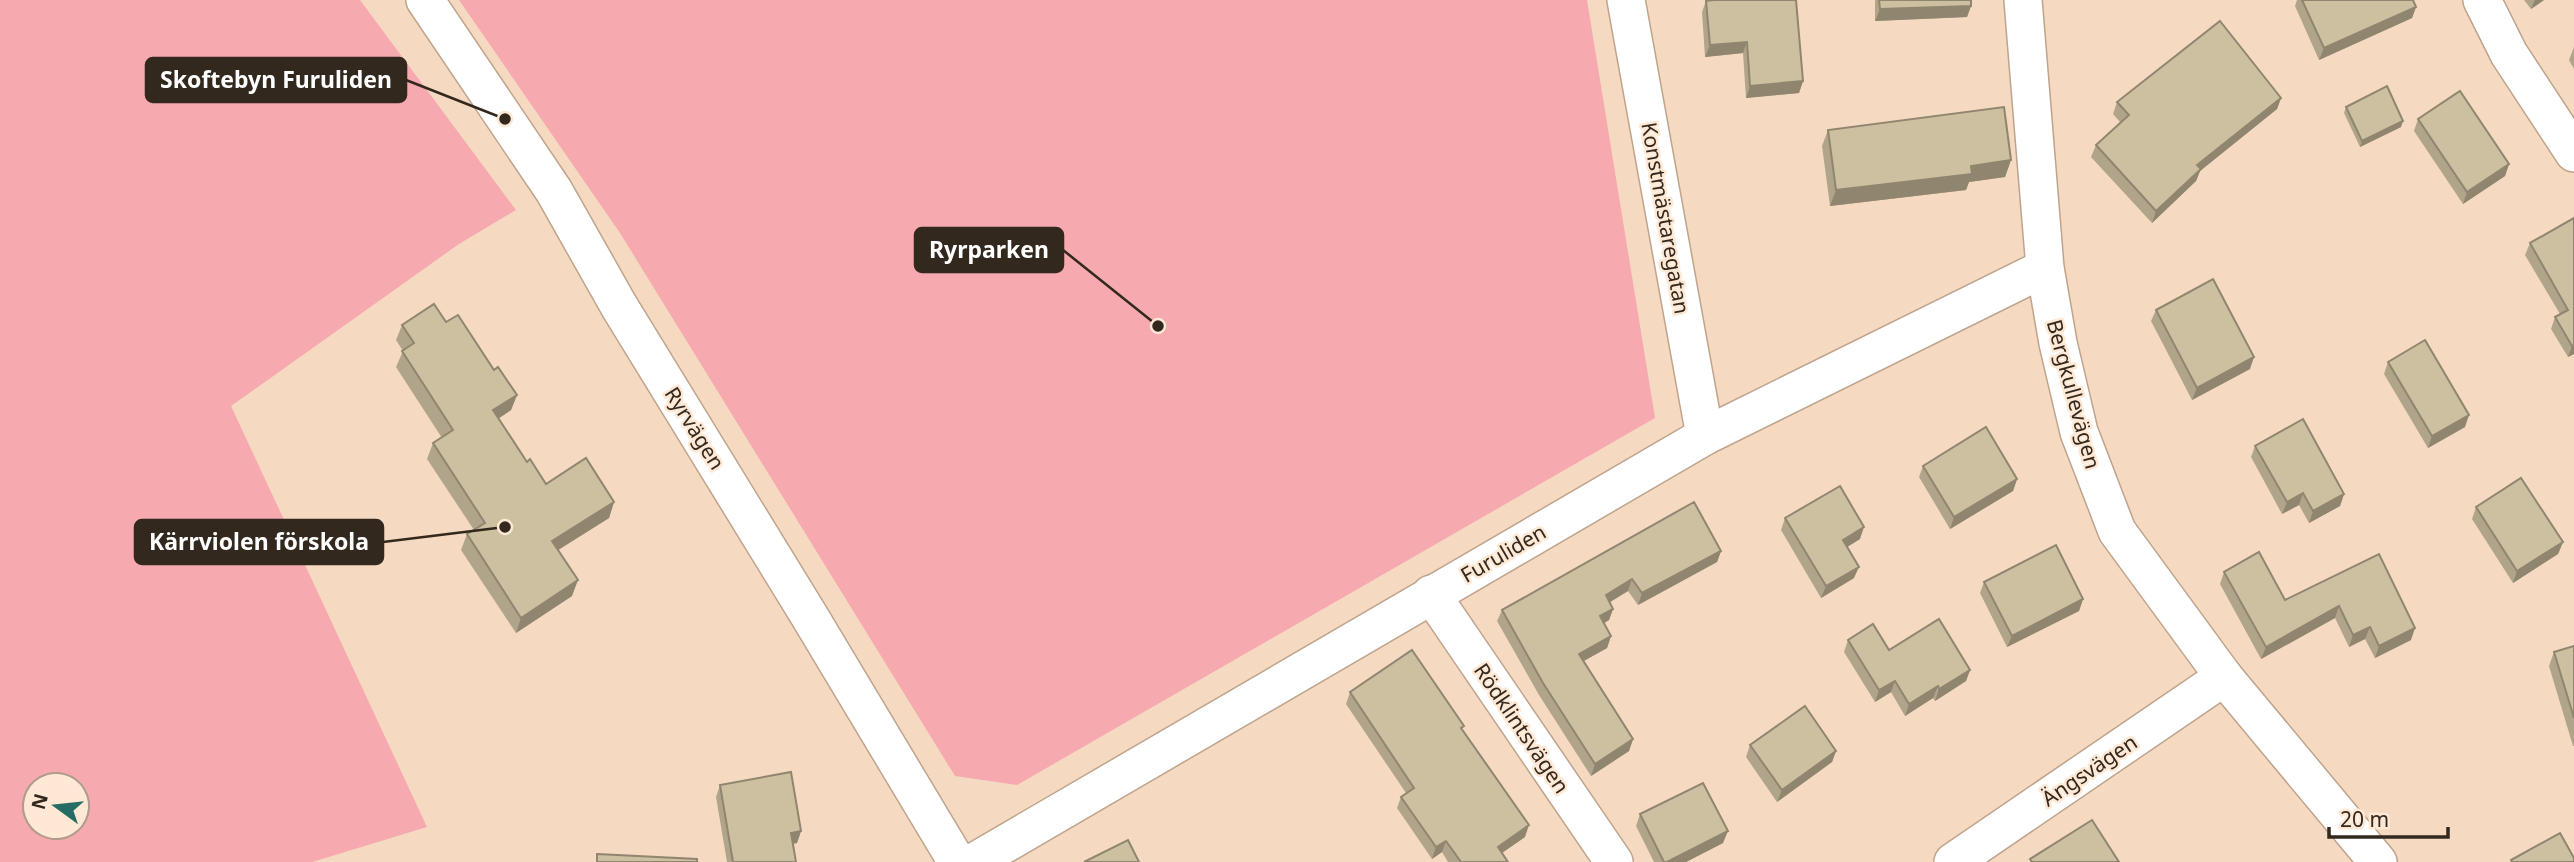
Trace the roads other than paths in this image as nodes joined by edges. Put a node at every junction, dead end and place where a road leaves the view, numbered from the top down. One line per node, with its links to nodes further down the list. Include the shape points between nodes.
1 (425, 0): 10 (street, Ryrvägen, via 554,191)
2 (1626, 0): 7 (street, Konstmästaregatan)
3 (2023, 0): 6 (street, Bergkullevägen)
4 (2482, 0): 5 (street, via 2509,54)
5 (2574, 153)
6 (2045, 268): 7 (street, Furuliden); 9 (street, Bergkullevägen, via 2080,432 2117,531)
7 (1705, 436): 8 (street, Furuliden)
8 (1431, 594): 11 (street, Furuliden); 12 (street, Rödklintsvägen)
9 (2224, 677): 13 (street, Ängsvägen); 14 (street, Bergkullevägen)
10 (957, 862)
11 (974, 862)
12 (1614, 862)
13 (1953, 862)
14 (2378, 862)

